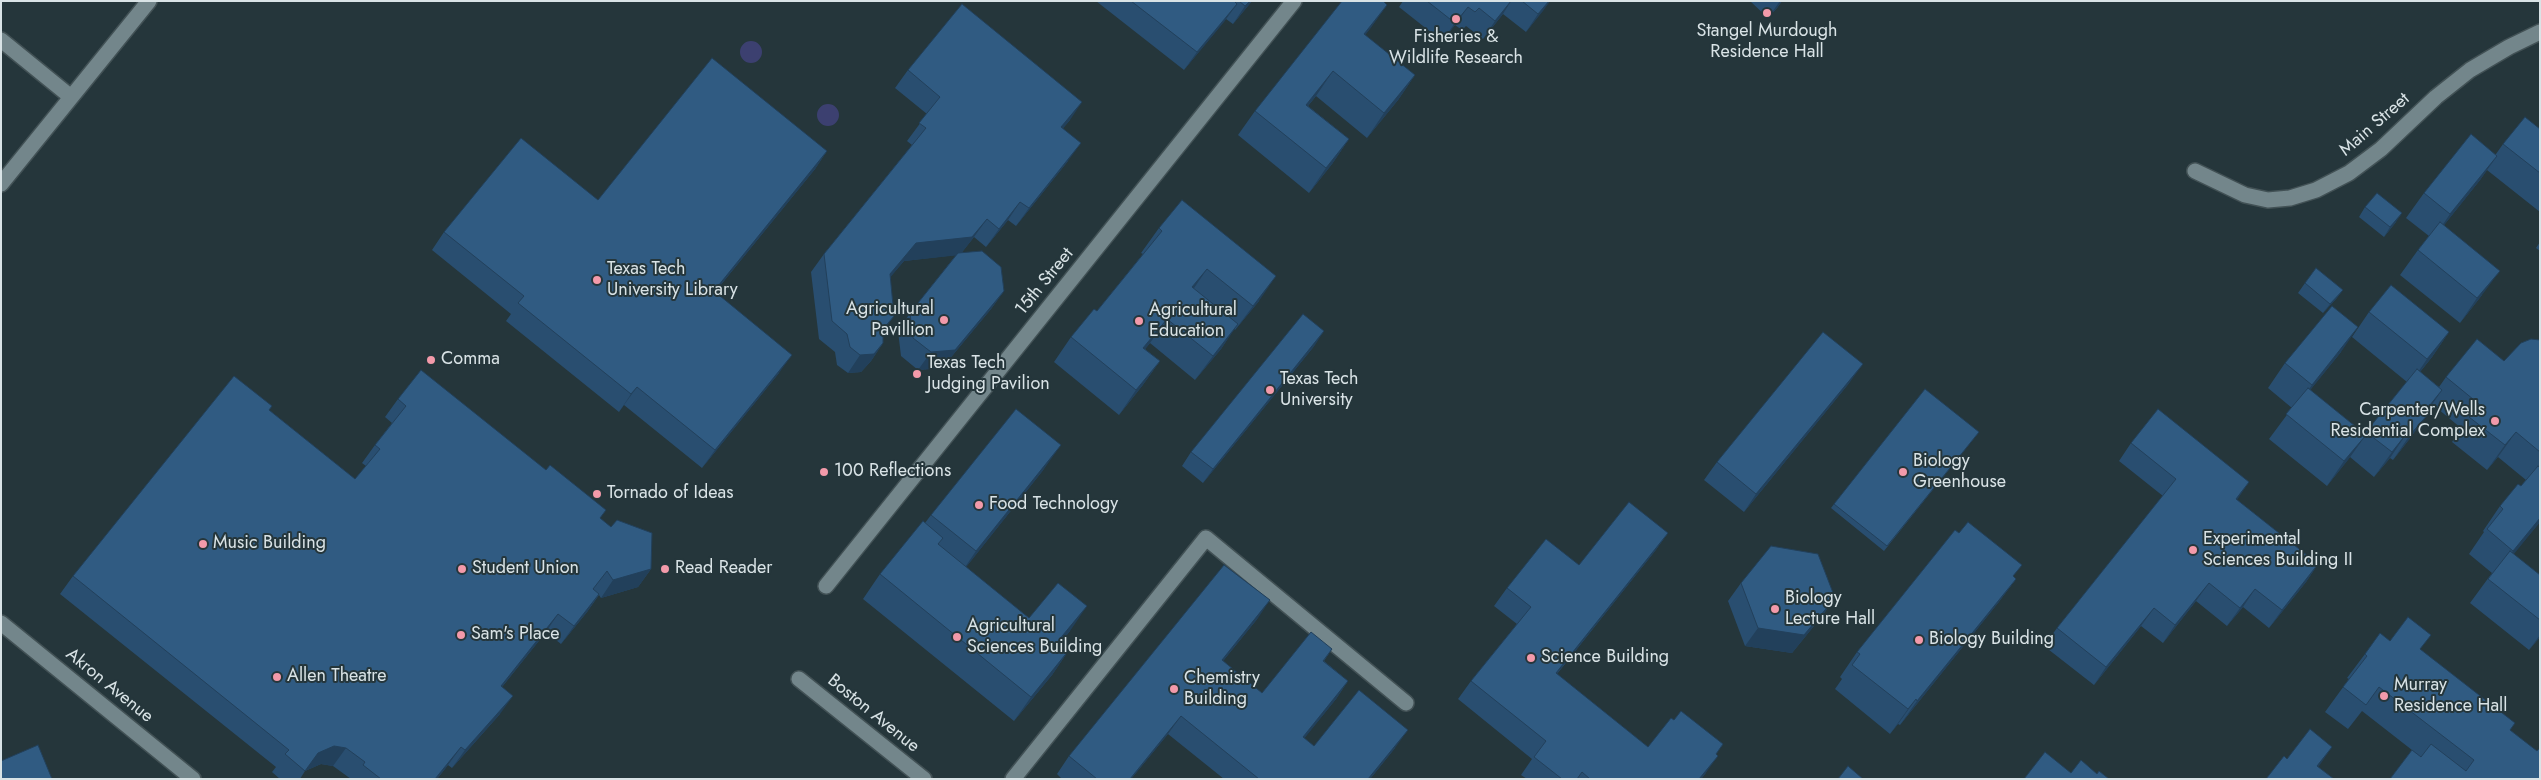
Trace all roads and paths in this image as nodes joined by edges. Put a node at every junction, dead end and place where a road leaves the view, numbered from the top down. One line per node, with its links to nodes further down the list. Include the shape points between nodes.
1 (149, 1): 5 (street)
2 (1294, 1): 8 (street, 15th Street)
3 (2540, 32): 6 (street, Main Street, via 2470,70 2436,96 2381,149 2316,190 2290,198 2268,200 2245,195)
4 (1, 40): 5 (street)
5 (71, 97): 7 (street)
6 (2195, 171)
7 (1, 184)
8 (826, 586)
9 (1, 623): 12 (street, Akron Avenue)
10 (799, 679): 13 (street, Boston Avenue)
11 (1406, 703): 14 (street, via 1206,538)
12 (193, 779)
13 (924, 779)
14 (1013, 779)

